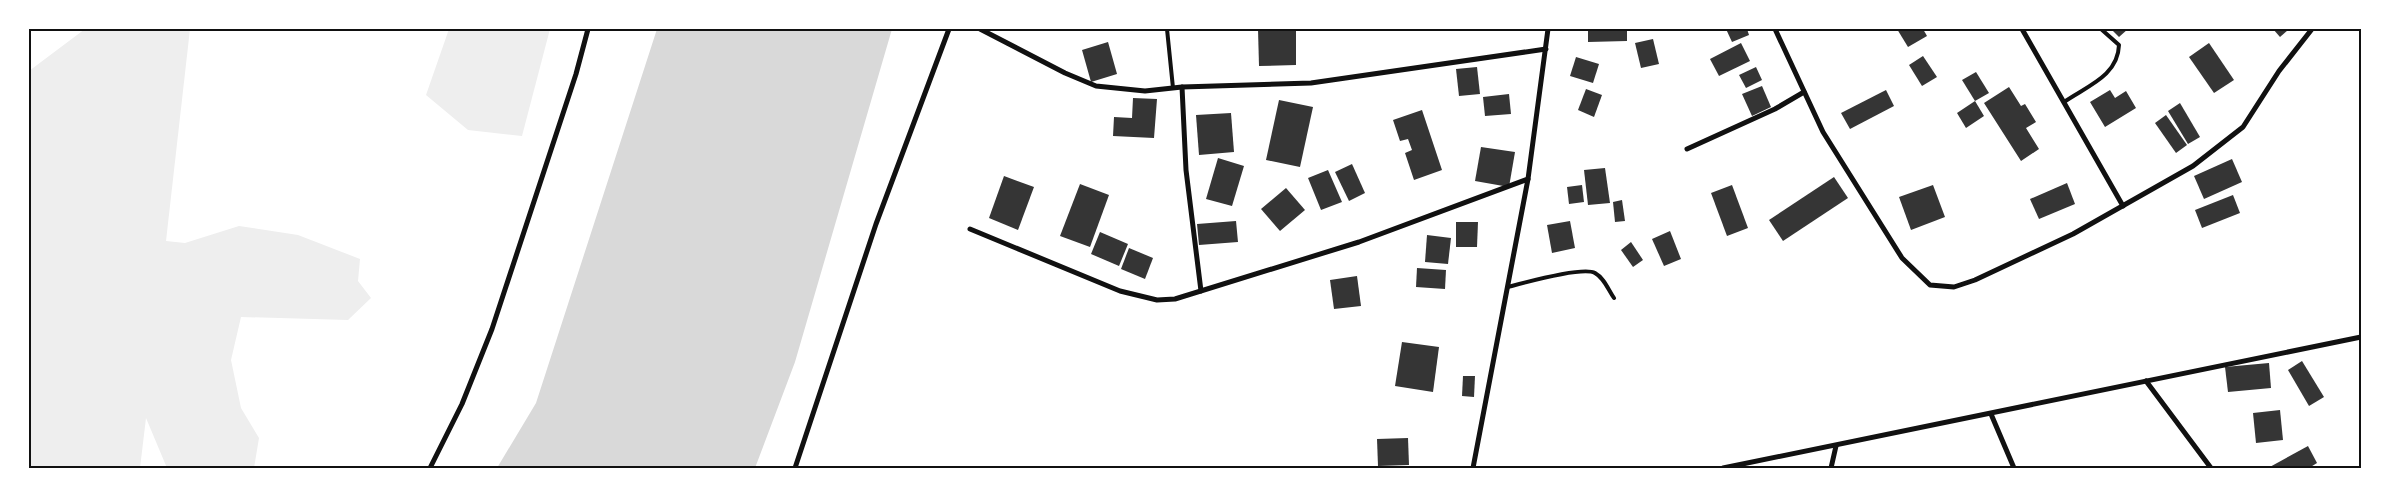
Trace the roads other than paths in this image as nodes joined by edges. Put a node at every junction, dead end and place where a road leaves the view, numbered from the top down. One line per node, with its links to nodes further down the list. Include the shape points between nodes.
1 (588, 29): 26 (street, via 492,329 462,404)
2 (949, 29): 27 (street, via 876,224)
3 (980, 29): 12 (street, via 1096,86 1145,91)
4 (1168, 29): 12 (lane)
5 (1548, 29): 10 (street)
6 (1775, 29): 13 (street)
7 (2022, 29): 14 (street)
8 (2101, 29): 14 (lane, via 2119,45 2118,58 2102,79)
9 (2312, 29): 17 (street, via 2279,71 2243,127 2193,166)
10 (1546, 49): 11 (street, via 1311,83); 16 (street)
11 (1182, 87): 12 (street); 20 (street, via 1186,170)
12 (1173, 88)
13 (1804, 92): 15 (street, via 1730,130); 17 (street, via 1823,132 1902,258 1930,285 1954,287 1975,280 2073,234)
14 (2064, 102): 17 (street)
15 (1686, 148)
16 (1528, 179): 19 (street); 20 (street, via 1359,242)
17 (2123, 206)
18 (970, 229): 20 (street, via 1137,296 1176,299)
19 (1508, 287): 21 (lane, via 1575,271 1593,271 1601,277); 28 (street)
20 (1201, 291)
21 (1614, 298)
22 (2361, 338): 23 (street)
23 (2146, 381): 24 (street); 32 (street)
24 (1991, 414): 25 (street); 31 (street)
25 (1836, 446): 29 (street); 30 (street)
26 (430, 468)
27 (795, 468)
28 (1473, 468)
29 (1723, 468)
30 (1831, 468)
31 (2014, 468)
32 (2212, 468)

